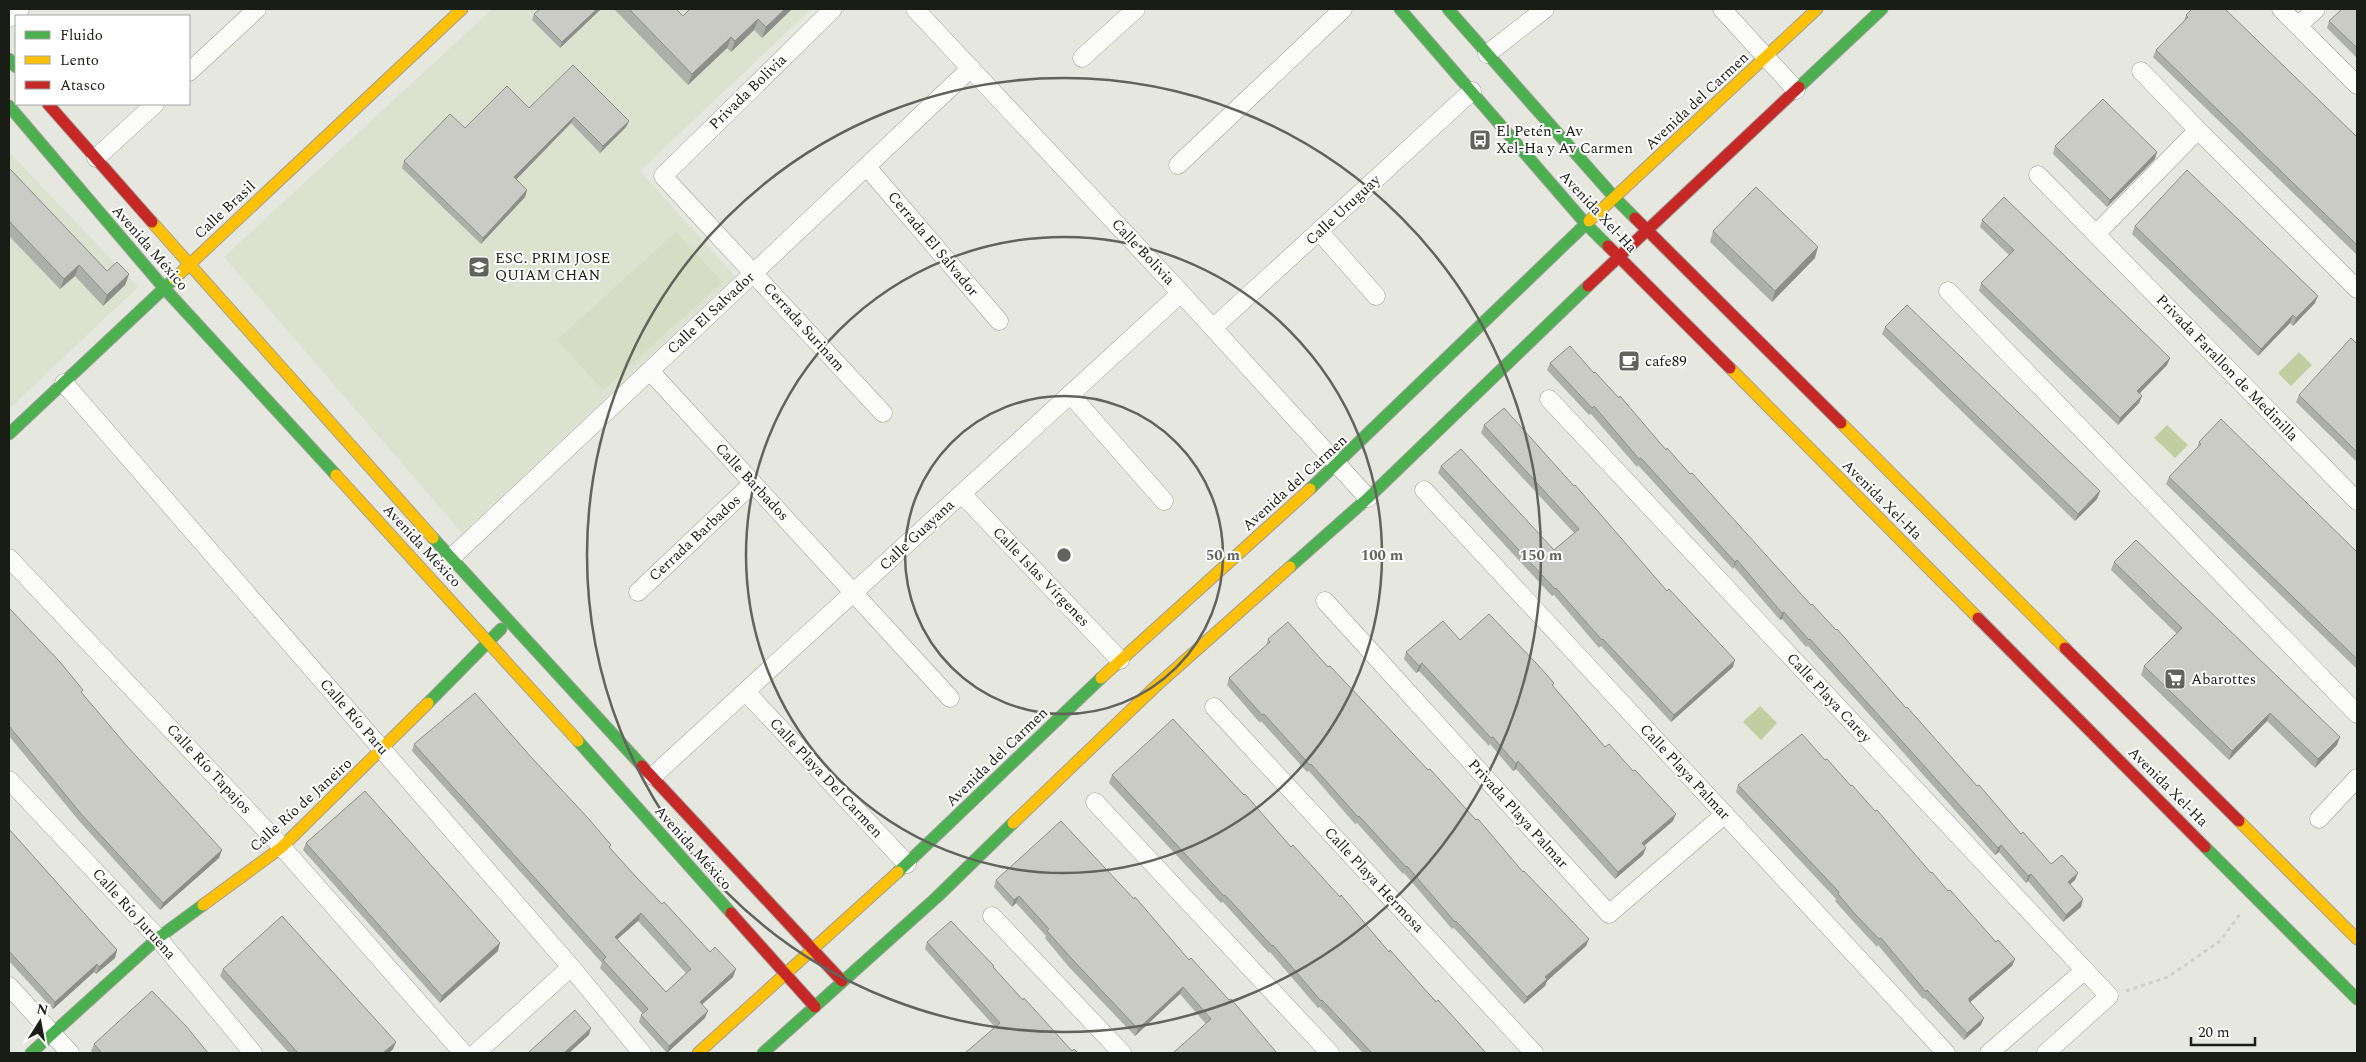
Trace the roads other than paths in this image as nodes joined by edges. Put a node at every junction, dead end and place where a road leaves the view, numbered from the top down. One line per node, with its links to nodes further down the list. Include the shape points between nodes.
1 (20, 9): 16 (street)
2 (257, 9): 22 (street)
3 (462, 9): 42 (street, Calle Brasil)
4 (833, 9): 35 (street, Privada Bolivia)
5 (915, 9): 21 (street, Calle Bolivia)
6 (1136, 9): 19 (street)
7 (1343, 9): 32 (street)
8 (1400, 9): 26 (street, Avenida Xel-Ha)
9 (1448, 9): 18 (street, Avenida Xel-Ha)
10 (1545, 9): 18 (street)
11 (1722, 9): 20 (street)
12 (1817, 9): 20 (street, Avenida del Carmen)
13 (1882, 9): 25 (street)
14 (2281, 9): 17 (street)
15 (2316, 9): 17 (street)
16 (9, 18)
17 (2298, 26): 24 (street)
18 (1487, 54): 36 (street, Avenida Xel-Ha)
19 (1082, 58)
20 (1766, 58): 25 (street); 36 (street, Avenida del Carmen)
21 (971, 68): 33 (street, Calle El Salvador); 47 (street, Calle Bolivia)
22 (190, 71)
23 (2141, 71): 30 (street)
24 (2357, 85)
25 (1796, 90): 38 (street)
26 (1472, 91): 37 (street, Avenida Xel-Ha); 39 (street, Calle Uruguay)
27 (49, 105): 31 (street, Avenida México)
28 (154, 105): 31 (street)
29 (9, 106): 44 (street, Avenida México)
30 (2198, 130): 40 (street); 45 (street)
31 (96, 158): 42 (street, Avenida México)
32 (1178, 165)
33 (867, 166): 43 (street, Calle El Salvador); 49 (street, Cerrada El Salvador)
34 (2038, 175): 40 (street, Privada Farallon de Medinilla)
35 (663, 176): 43 (street, Cerrada Surinam)
36 (1614, 197): 37 (street, Avenida del Carmen); 38 (street, Avenida Xel-Ha)
37 (1586, 224): 41 (street, Avenida Xel-Ha); 57 (street, Avenida del Carmen)
38 (1647, 230): 41 (street); 87 (street, Avenida Xel-Ha)
39 (1319, 231): 48 (street); 50 (street, Calle Uruguay)
40 (2096, 234): 63 (street, Privada Farallon de Medinilla)
41 (1618, 257): 61 (street); 94 (street, Avenida Xel-Ha)
42 (189, 265): 44 (street, Calle Brasil); 65 (street, Avenida México)
43 (754, 272): 51 (street, Calle El Salvador); 55 (street, Cerrada Surinam)
44 (164, 288): 52 (street, Calle Brasil); 70 (street, Avenida México)
45 (2357, 289)
46 (1948, 291): 75 (street)
47 (1181, 292): 50 (street, Calle Bolivia); 53 (street, Calle Guayana)
48 (1376, 296)
49 (999, 321)
50 (1213, 328): 57 (street, Calle Bolivia)
51 (650, 371): 58 (street, Calle Barbados); 65 (street, Calle El Salvador)
52 (64, 383): 56 (street, Calle Brasil); 76 (street, Calle Río Paru)
53 (1070, 394): 60 (street, Calle Guayana); 62 (street)
54 (1549, 399): 90 (street, Calle Playa Carey)
55 (883, 413)
56 (9, 434)
57 (1337, 466): 61 (street, Calle Bolivia); 71 (street, Avenida del Carmen)
58 (753, 483): 66 (street, Cerrada Barbados); 67 (street, Calle Barbados)
59 (1424, 490): 81 (street, Calle Playa Palmar)
60 (962, 494): 67 (street, Calle Guayana); 71 (street, Calle Islas Vírgenes)
61 (1368, 498): 92 (street, via 1155,688 937,897)
62 (1164, 501)
63 (2357, 501)
64 (9, 558): 83 (street, Calle Río Tapajos)
65 (452, 558): 69 (street, Avenida México)
66 (638, 592)
67 (854, 593): 72 (street, Calle Guayana); 73 (street)
68 (1325, 601): 81 (street, Privada Playa Palmar, via 1609,914)
69 (508, 622): 70 (street, Calle Río de Janeiro); 77 (street, Avenida México)
70 (489, 641): 76 (street, Calle Río de Janeiro); 91 (street, Avenida México)
71 (1120, 660): 84 (street, Avenida del Carmen)
72 (746, 692): 77 (street, Calle Guayana); 84 (street, Calle Playa Del Carmen)
73 (950, 698)
74 (1214, 706): 107 (street, Calle Playa Hermosa)
75 (2357, 714)
76 (382, 750): 83 (street, Calle Río de Janeiro); 89 (street, Calle Río Paru)
77 (653, 776): 88 (street, Avenida México)
78 (2357, 778): 82 (street)
79 (9, 780): 86 (street, Calle Río Juruena)
80 (1094, 802): 106 (street)
81 (1725, 814): 108 (street, Calle Playa Palmar)
82 (2319, 819)
83 (282, 847): 86 (street, Calle Río de Janeiro); 100 (street, Calle Río Tapajos)
84 (907, 864): 88 (street, Avenida del Carmen)
85 (992, 916): 105 (street)
86 (158, 938): 96 (street, Calle Río de Janeiro); 99 (street, Calle Río Juruena)
87 (2357, 939)
88 (812, 948): 91 (street, Avenida del Carmen); 92 (street, Avenida México)
89 (571, 968): 101 (street); 102 (street, Calle Río Paru)
90 (2085, 970): 109 (street); 110 (street, Calle Playa Carey, via 2109,996)
91 (784, 974): 95 (street, Avenida México); 103 (street, Avenida del Carmen)
92 (842, 981): 95 (street)
93 (9, 986): 96 (street)
94 (2357, 999)
95 (815, 1006): 104 (street)
96 (51, 1033): 97 (street, Calle Río de Janeiro); 98 (street)
97 (30, 1053)
98 (70, 1053)
99 (253, 1053)
100 (463, 1053)
101 (476, 1053)
102 (642, 1053)
103 (698, 1053)
104 (762, 1053)
105 (1122, 1053)
106 (1330, 1053)
107 (1534, 1053)
108 (1946, 1053)
109 (1989, 1053)
110 (2046, 1053)

